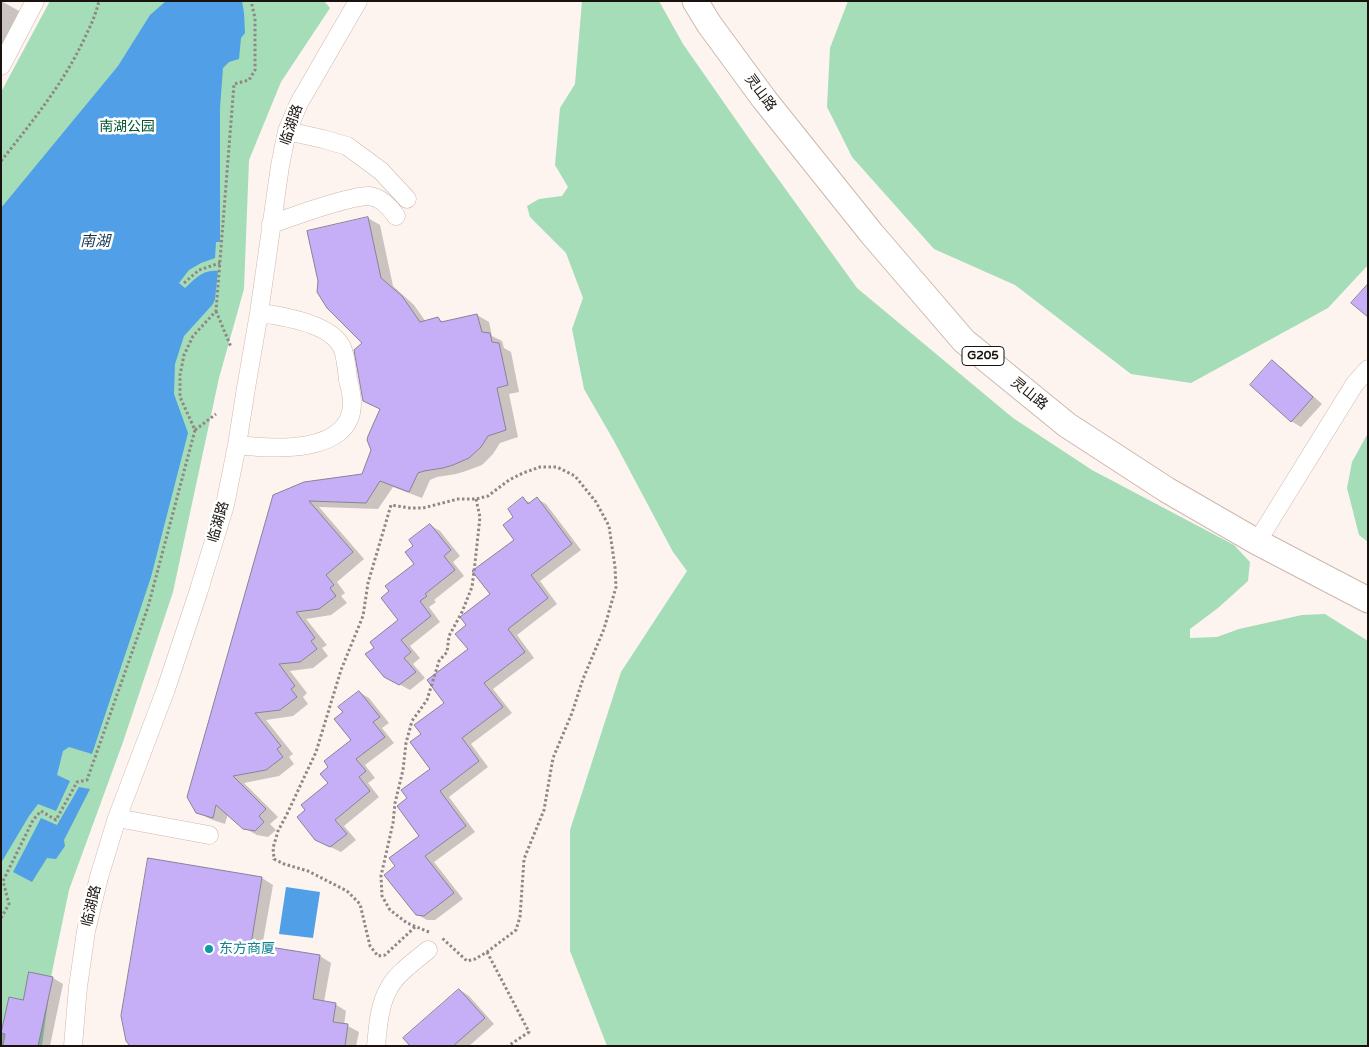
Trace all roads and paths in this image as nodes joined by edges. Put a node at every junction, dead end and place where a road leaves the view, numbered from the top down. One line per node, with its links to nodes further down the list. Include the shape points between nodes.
1 (35, 1): 6 (street)
2 (99, 1): 8 (path, via 77,55 47,102)
3 (251, 1): 12 (path, via 255,18 255,70 249,80 234,84)
4 (358, 1): 7 (street, 临湖路, via 299,102)
5 (695, 1): 22 (highway, 灵山路 / G205, via 770,107 872,234 964,341 1067,425 1167,490)
6 (1, 66)
7 (287, 131): 9 (street, via 347,146 381,170); 11 (street, 临湖路)
8 (1, 161)
9 (407, 199)
10 (396, 216): 11 (street, via 391,208 369,196 321,207)
11 (272, 224): 15 (street, 临湖路)
12 (220, 263): 13 (path, via 199,270); 14 (path)
13 (184, 282)
14 (216, 311): 16 (path); 19 (path, via 193,336 184,355 180,375 180,397)
15 (259, 313): 20 (street, 临湖路); 20 (street, via 316,326 334,336 343,349 352,403 349,419 340,430 317,443 262,447)
16 (231, 347)
17 (1368, 369): 22 (street, via 1354,384)
18 (216, 414): 19 (path)
19 (194, 430): 26 (path, via 148,607 87,780 77,782 56,820 41,811 33,820 3,881 9,904)
20 (237, 445): 24 (street, 临湖路, via 225,505 198,593)
21 (476, 498): 27 (path, via 480,517 472,587 449,636 447,652 440,661 428,700 412,721 380,876 382,896 390,910); 27 (path, via 423,508 391,506 368,583 363,616 340,670 316,752 278,831 274,848 274,859 325,879 347,891 360,904 370,946 378,956 385,955); 30 (path, via 488,496 509,480 540,467 557,467 574,476 596,502 609,526 616,587 604,630 553,758 544,810 524,860 516,930)
22 (1258, 542): 23 (highway, 灵山路 / G205)
23 (1368, 600)
24 (117, 818): 25 (street); 31 (street, 临湖路, via 86,931)
25 (209, 835)
26 (1, 918)
27 (415, 927): 29 (path)
28 (442, 937): 30 (path, via 467,961)
29 (430, 942): 32 (street, via 388,988 382,1004)
30 (487, 952): 33 (path, via 529,1032)
31 (73, 1046)
32 (376, 1046)
33 (508, 1046)

